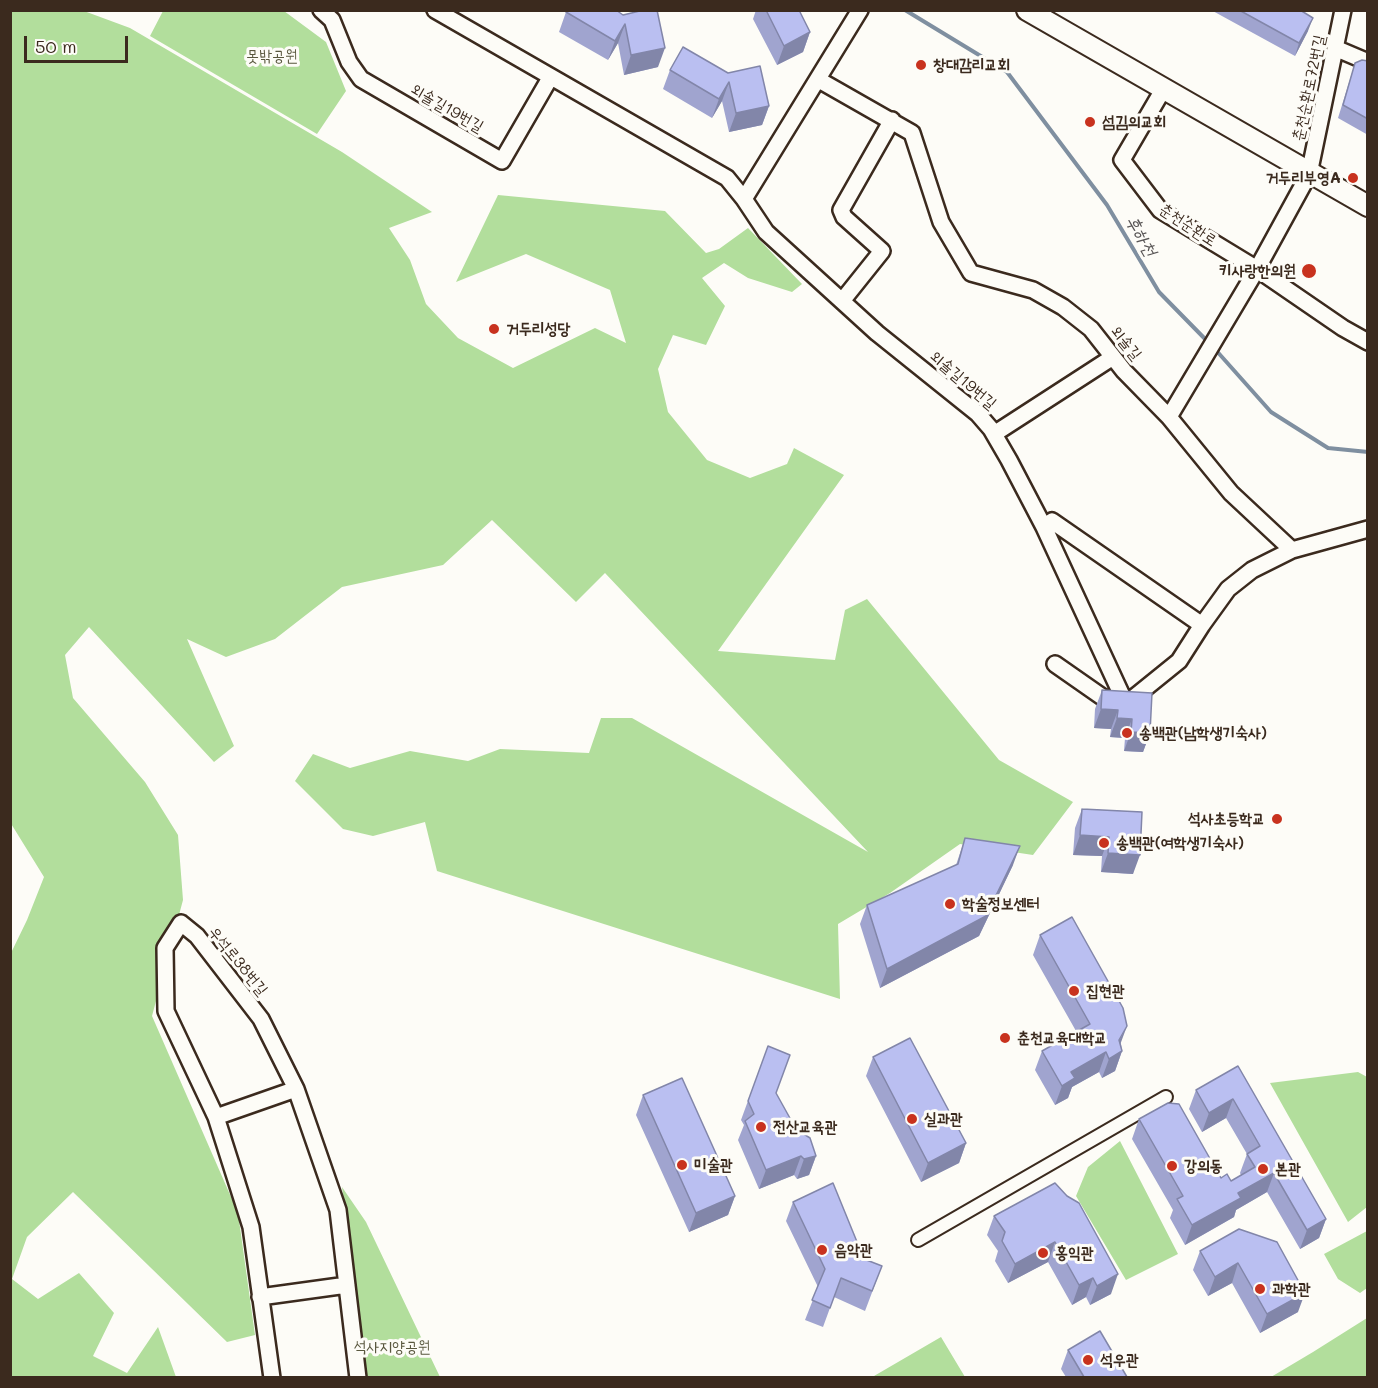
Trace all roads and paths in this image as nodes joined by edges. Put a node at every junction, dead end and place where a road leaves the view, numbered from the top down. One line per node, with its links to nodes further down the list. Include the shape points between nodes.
1 (321, 10): 8 (street, 외솔길19번길, via 332,20 349,62 361,79 502,161)
2 (435, 10): 8 (street, 외솔길19번길)
3 (860, 10): 9 (street)
4 (1027, 10): 10 (street)
5 (1344, 10): 6 (street, 춘천순환로72번길)
6 (1335, 48): 7 (street); 12 (street, 춘천순환로72번길)
7 (1368, 62)
8 (550, 78): 13 (street, 외솔길19번길, via 727,178)
9 (819, 80): 11 (street, 외솔길); 13 (street)
10 (1164, 88): 12 (street); 15 (street, 춘천순환로, via 1122,160 1160,210)
11 (892, 120): 16 (street, via 841,210 882,251); 18 (street, 외솔길, via 912,133 941,222 971,273 1033,290 1064,307 1091,329)
12 (1309, 174): 14 (street); 15 (street, 춘천순환로72번길)
13 (744, 199): 16 (street, 외솔길19번길, via 766,232)
14 (1368, 206)
15 (1257, 269): 17 (street, 춘천순환로); 19 (street, 춘천순환로72번길)
16 (842, 301): 20 (street, 외솔길19번길, via 978,414)
17 (1368, 342)
18 (1113, 357): 19 (street, 외솔길); 20 (street)
19 (1168, 417): 23 (street, 외솔길, via 1231,493)
20 (994, 434): 21 (street, 외솔길19번길)
21 (1044, 527): 24 (street, via 1053,521); 26 (street, 외솔길19번길)
22 (1368, 529): 23 (street)
23 (1292, 550): 24 (street, via 1252,570 1228,589)
24 (1202, 625): 26 (street, via 1179,661 1132,699)
25 (1055, 664): 26 (street, via 1108,701)
26 (1124, 700)
27 (296, 1089): 29 (street); 29 (street, 우석로38번길, via 261,1019 197,936 181,923 165,948 166,1011); 31 (street, 우석로38번길, via 338,1210)
28 (1166, 1097): 30 (street)
29 (216, 1116): 32 (street, 우석로38번길, via 251,1227)
30 (918, 1240)
31 (347, 1285): 32 (street); 34 (street, 우석로38번길)
32 (260, 1297): 33 (street, 우석로38번길)
33 (272, 1377)
34 (358, 1377)

